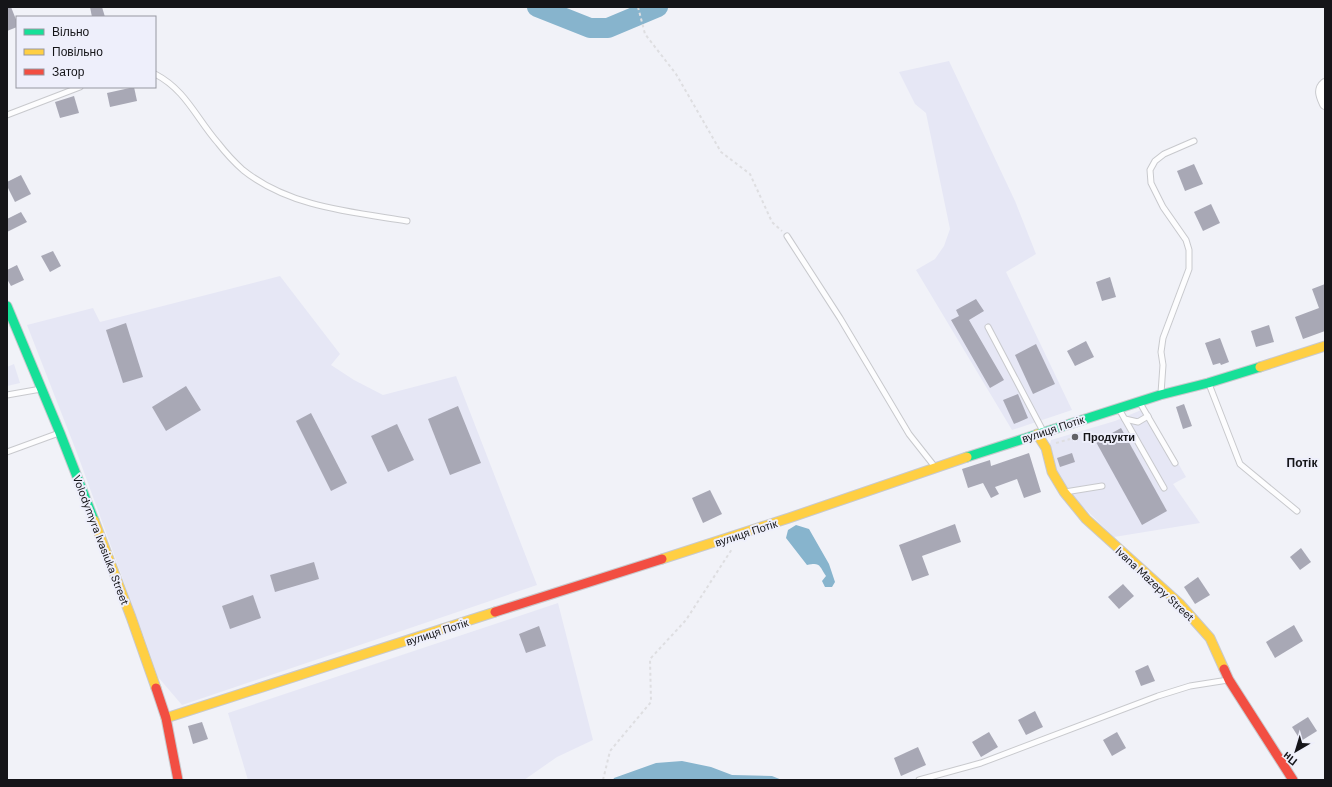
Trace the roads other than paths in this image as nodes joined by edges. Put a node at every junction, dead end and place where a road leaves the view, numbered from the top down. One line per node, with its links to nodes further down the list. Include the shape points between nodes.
1 (156, 75): 7 (lane, via 168,81 183,96 218,143 243,170 272,188 321,206)
2 (1325, 84): 4 (street, via 1321,93)
3 (77, 88): 5 (lane)
4 (1325, 104)
5 (7, 115)
6 (1194, 141): 15 (lane, via 1164,154 1155,161 1150,170 1151,182 1163,207 1186,240 1189,250 1189,269 1163,338)
7 (407, 221)
8 (787, 236): 24 (lane, via 840,318 909,434)
9 (7, 306): 13 (street, Volodymyra Ivasiuka Street)
10 (988, 327): 21 (lane)
11 (1325, 346): 12 (street, вулиця Потік)
12 (1208, 383): 15 (street, вулиця Потік); 28 (lane, via 1240,464)
13 (42, 389): 14 (lane); 20 (street, Volodymyra Ivasiuka Street)
14 (7, 395)
15 (1160, 396): 16 (street, вулиця Потік)
16 (1140, 402): 17 (street, вулиця Потік); 18 (lane)
17 (1119, 409): 19 (lane); 21 (street, вулиця Потік)
18 (1148, 416): 19 (lane, via 1138,422); 23 (lane)
19 (1125, 419): 26 (lane)
20 (60, 433): 22 (lane); 30 (street, Volodymyra Ivasiuka Street, via 131,617)
21 (1040, 433): 24 (street, вулиця Потік); 27 (street, Ivana Mazepy Street, via 1052,472)
22 (7, 452)
23 (1175, 463)
24 (935, 467): 30 (street, вулиця Потік, via 742,534)
25 (1102, 486): 27 (lane)
26 (1164, 488)
27 (1064, 492): 29 (street, Ivana Mazepy Street, via 1086,519 1179,603 1210,638)
28 (1297, 511)
29 (1229, 680): 32 (lane, via 1190,686 1158,696 981,763); 33 (street, Ivana Mazepy Street)
30 (166, 718): 31 (street, Volodymyra Ivasiuka Street)
31 (178, 780)
32 (919, 780)
33 (1293, 780)

